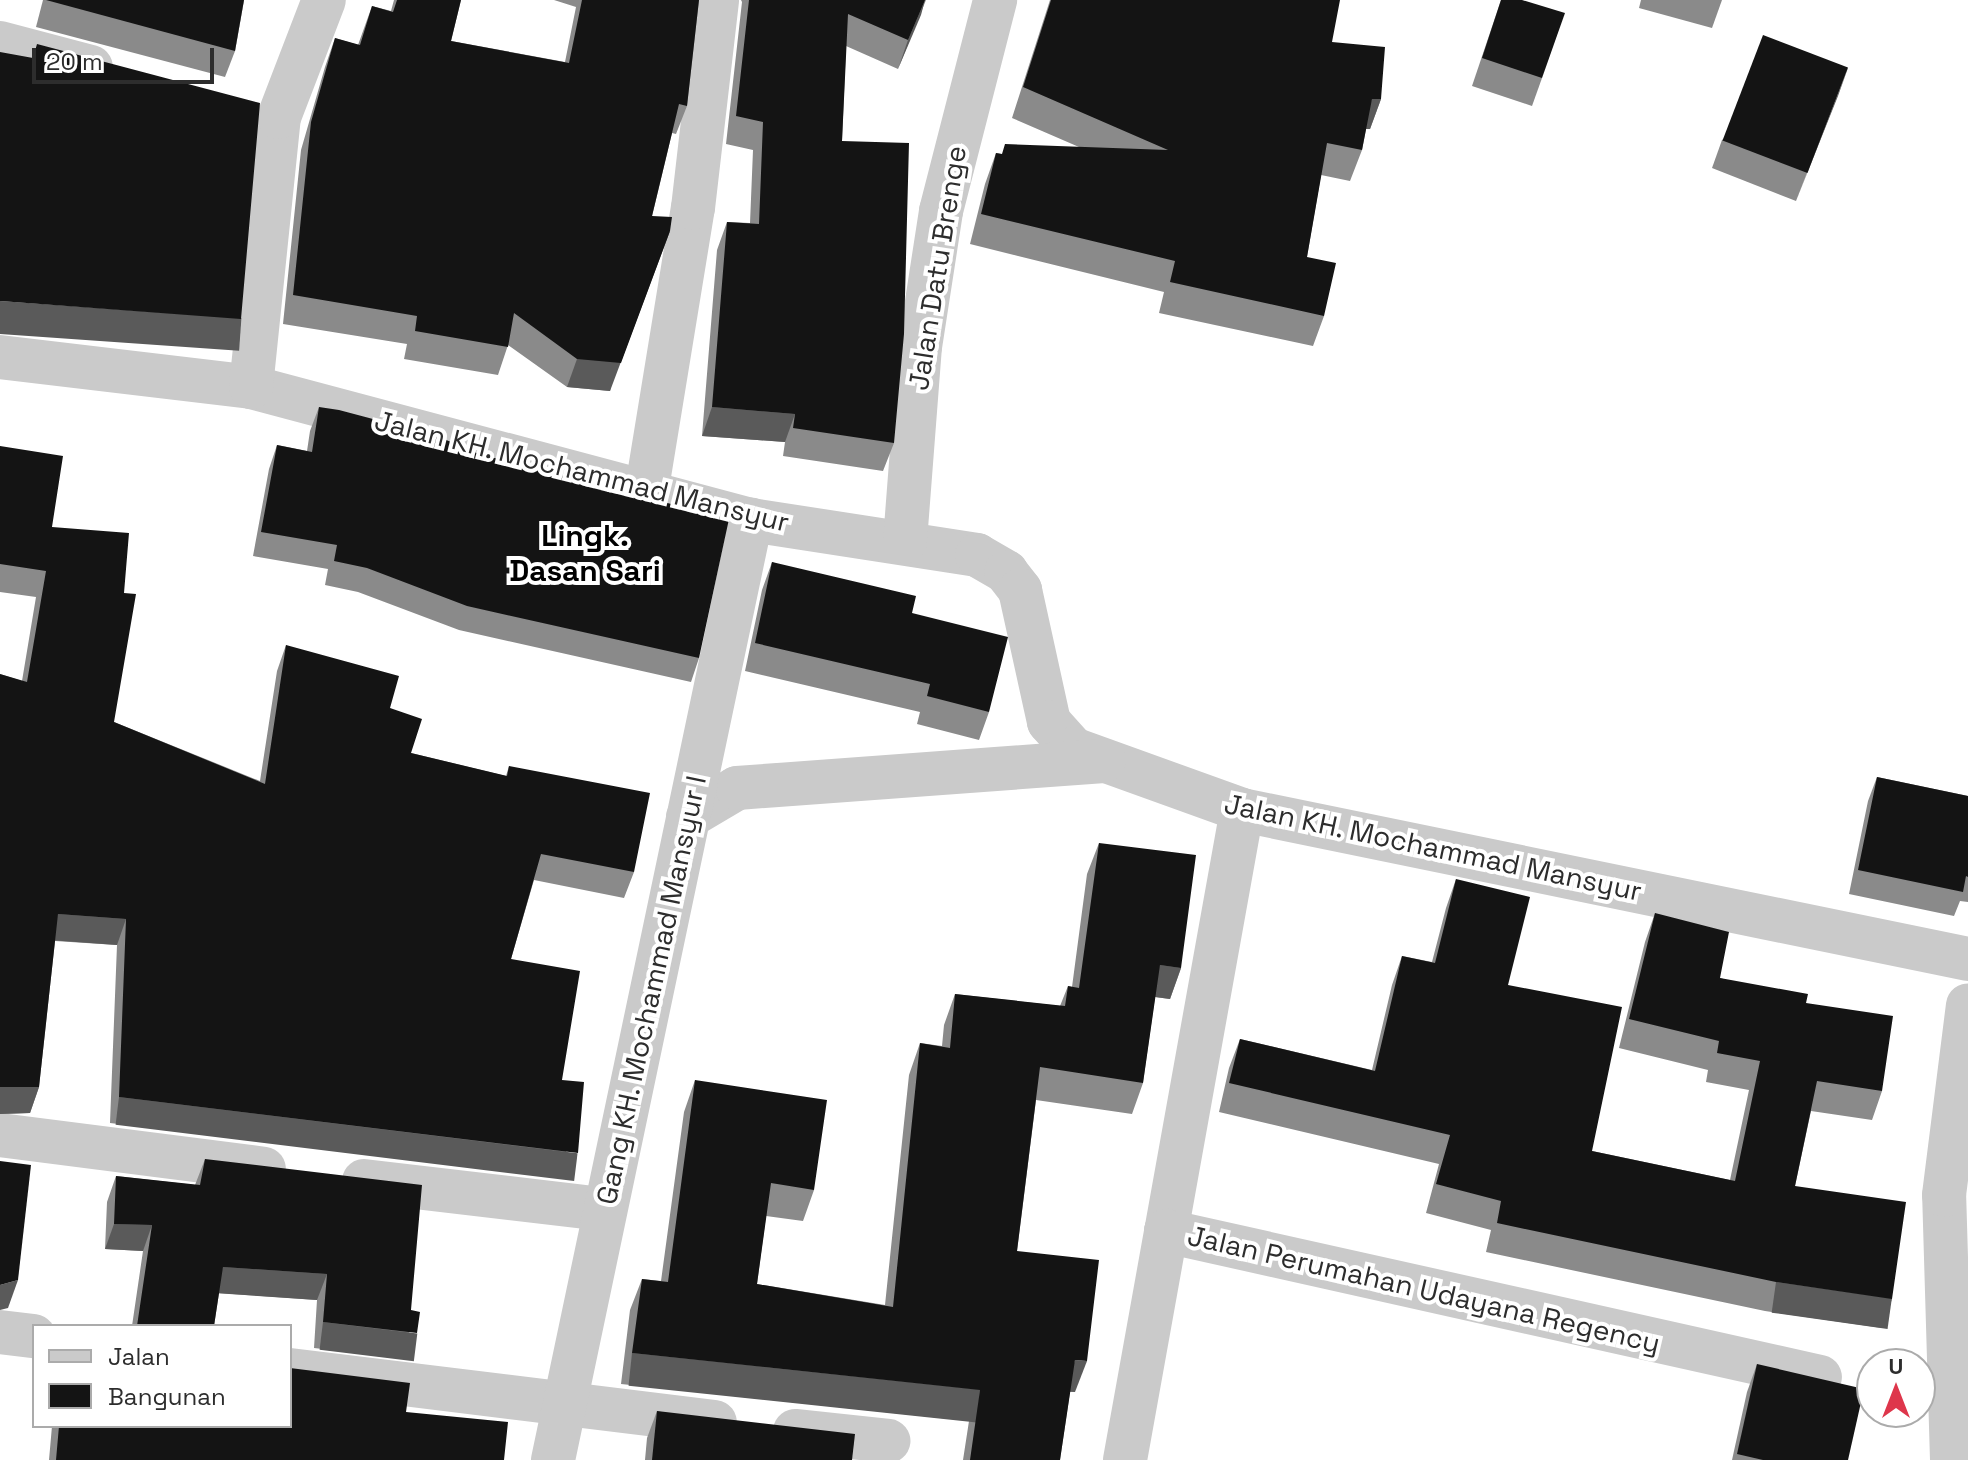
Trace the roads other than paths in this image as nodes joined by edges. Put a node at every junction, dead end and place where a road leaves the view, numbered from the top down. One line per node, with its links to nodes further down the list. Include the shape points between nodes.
1 (324, 0): 7 (street)
2 (717, 0): 10 (street, via 693,208)
3 (995, 0): 12 (street, Jalan Datu Brenge, via 941,211 920,347)
4 (0, 43): 5 (street)
5 (126, 77)
6 (233, 105): 7 (street)
7 (279, 117): 9 (street)
8 (0, 357): 9 (street, Jalan KH. Mochammad Mansyur)
9 (251, 387): 10 (street, Jalan KH. Mochammad Mansyur)
10 (647, 488): 11 (street, Jalan KH. Mochammad Mansyur)
11 (751, 520): 12 (street, Jalan KH. Mochammad Mansyur); 15 (street, Gang KH. Mochammad Mansyur I)
12 (905, 541): 13 (street, Jalan KH. Mochammad Mansyur, via 977,555 1006,572 1025,601 1052,729 1073,749)
13 (1104, 761): 14 (street, Jalan KH. Mochammad Mansyur); 15 (street, via 737,788)
14 (1242, 810): 16 (street, Jalan KH. Mochammad Mansyur); 20 (street, Jalan Perumahan Udayana Regency)
15 (688, 817): 19 (street, Gang KH. Mochammad Mansyur I)
16 (1968, 959)
17 (1968, 1006): 29 (street, via 1944,1195)
18 (0, 1135): 19 (street)
19 (604, 1209): 25 (street, Gang KH. Mochammad Mansyur I)
20 (1166, 1231): 24 (street, Jalan Perumahan Udayana Regency); 28 (street)
21 (0, 1332): 22 (street)
22 (32, 1336)
23 (292, 1370): 25 (street)
24 (1820, 1377)
25 (563, 1406): 26 (street); 27 (street, Gang KH. Mochammad Mansyur I)
26 (888, 1441)
27 (553, 1460)
28 (1125, 1460)
29 (1952, 1460)

